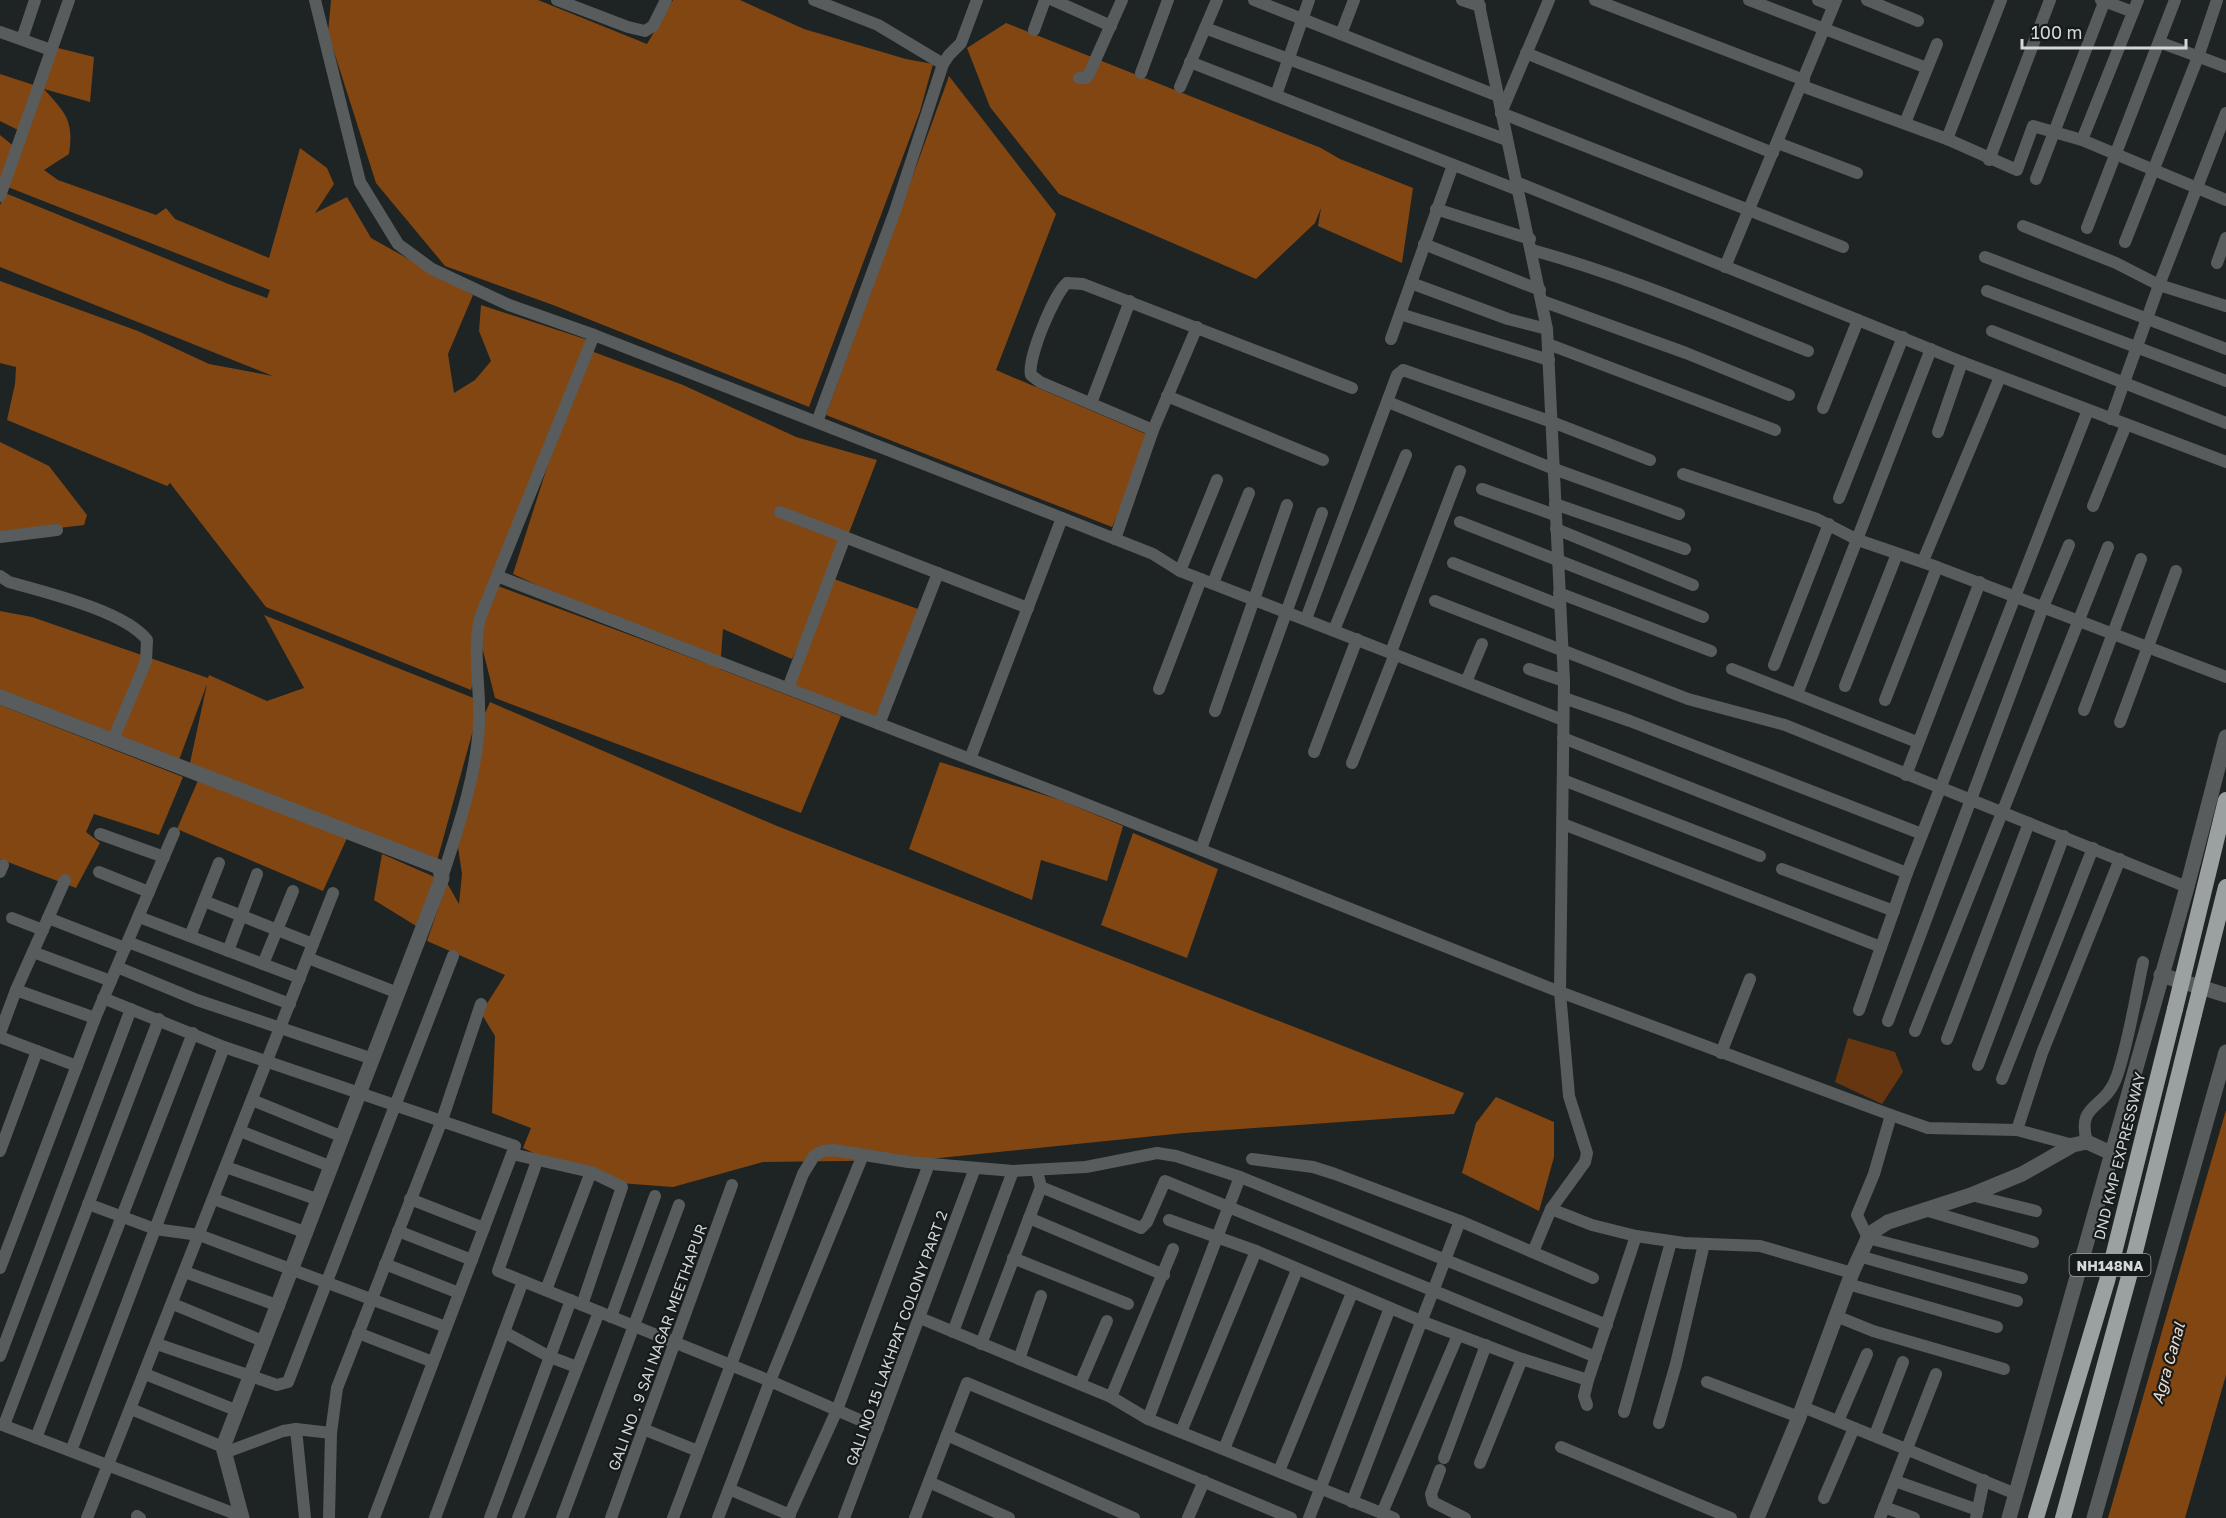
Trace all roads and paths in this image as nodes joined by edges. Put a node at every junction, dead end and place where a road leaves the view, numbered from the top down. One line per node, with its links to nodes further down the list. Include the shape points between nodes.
1 (35, 0): 40 (street)
2 (69, 0): 43 (street)
3 (315, 0): 99 (street, via 360,182 398,244 432,269 509,305)
4 (557, 0): 31 (street)
5 (598, 0): 31 (street)
6 (666, 0): 31 (street, via 653,26 645,31)
7 (814, 0): 46 (street, via 878,25)
8 (977, 0): 46 (street, via 961,43)
9 (1045, 0): 36 (street)
10 (1053, 0): 34 (street)
11 (1122, 0): 34 (street)
12 (1168, 0): 51 (street)
13 (1217, 0): 35 (street)
14 (1309, 0): 32 (street)
15 (1354, 0): 39 (street)
16 (1462, 0): 28 (street)
17 (1549, 0): 44 (street)
18 (1595, 0): 53 (street)
19 (1749, 0): 37 (street)
20 (1818, 0): 29 (street)
21 (1867, 0): 33 (street)
22 (2001, 0): 61 (street)
23 (2050, 0): 66 (street)
24 (2104, 0): 30 (street); 60 (street)
25 (2175, 0): 41 (street)
26 (2217, 0): 45 (street)
27 (1259, 1): 32 (street)
28 (1479, 3): 56 (street)
29 (1835, 3): 37 (street)
30 (2136, 6): 63 (street)
31 (593, 13)
32 (1302, 19): 39 (street); 47 (street)
33 (1918, 21)
34 (1111, 26): 52 (street, via 1089,74)
35 (1205, 28): 47 (street); 48 (street)
36 (1034, 30)
37 (1824, 30): 50 (street); 53 (street)
38 (0, 32): 40 (street)
39 (1341, 34): 56 (street)
40 (22, 39): 43 (street)
41 (2159, 42): 45 (street); 65 (street)
42 (1937, 44): 50 (street)
43 (51, 50): 73 (street)
44 (1526, 53): 57 (street); 64 (street)
45 (2198, 57): 49 (street); 68 (street)
46 (946, 59): 120 (street, via 895,211)
47 (1288, 60): 55 (street); 62 (street)
48 (1190, 62): 54 (street); 55 (street)
49 (2226, 67)
50 (1927, 68): 59 (street)
51 (1141, 73)
52 (1079, 78)
53 (1803, 83): 59 (street); 64 (street)
54 (1180, 87)
55 (1276, 95): 67 (street)
56 (1498, 96): 57 (street)
57 (1501, 113): 62 (street); 76 (street)
58 (2226, 113): 72 (street)
59 (1905, 123): 61 (street)
60 (2053, 131): 63 (street); 66 (street, via 2033,126 2017,170); 70 (street)
61 (1947, 139): 66 (street)
62 (1507, 140): 71 (street)
63 (2082, 140): 65 (street)
64 (1775, 148): 69 (street); 76 (street)
65 (2118, 154): 68 (street); 78 (street)
66 (1989, 160)
67 (1453, 165): 71 (street); 75 (street)
68 (2154, 171): 72 (street); 80 (street)
69 (1857, 173)
70 (2036, 179)
71 (1517, 186): 82 (street); 86 (street)
72 (2197, 189): 74 (street); 88 (street)
73 (0, 196)
74 (2226, 200)
75 (1436, 209): 81 (street); 82 (street)
76 (1749, 210): 83 (street); 86 (street)
77 (2023, 226): 88 (street, via 2116,263)
78 (2087, 228)
79 (2226, 238): 85 (street)
80 (2125, 242)
81 (1424, 244): 87 (street); 90 (street)
82 (1531, 245): 90 (street); 106 (street)
83 (1843, 247)
84 (1984, 257): 94 (street)
85 (2217, 263)
86 (1725, 267): 95 (street)
87 (1411, 283): 93 (street); 97 (street)
88 (2158, 285): 92 (street); 94 (street)
89 (1987, 291): 103 (street)
90 (1541, 295): 97 (street); 113 (street)
91 (1130, 301): 96 (street); 116 (street); 116 (street, via 1083,284 1066,284 1057,296 1033,354 1030,369 1034,379)
92 (2226, 306)
93 (1400, 314): 101 (street); 107 (street)
94 (2148, 318): 103 (street); 105 (street)
95 (1858, 320): 100 (street); 117 (street)
96 (1197, 327): 112 (street); 114 (street)
97 (1546, 329): 102 (street)
98 (1992, 331): 111 (street)
99 (594, 335): 120 (street); 166 (street)
100 (1903, 337): 104 (street); 137 (street)
101 (1392, 339)
102 (1548, 344): 107 (street); 125 (street)
103 (2136, 348): 110 (street); 111 (street)
104 (1931, 349): 108 (street); 152 (street)
105 (2226, 349)
106 (1808, 351)
107 (1549, 360): 121 (street)
108 (1962, 362): 109 (street); 126 (street)
109 (2000, 377): 118 (street); 158 (street)
110 (2226, 381)
111 (2123, 382): 119 (street); 122 (street)
112 (1352, 388)
113 (1789, 395)
114 (1167, 396): 124 (street); 128 (street)
115 (1388, 402): 121 (street, via 1403,369); 131 (street); 179 (street)
116 (1091, 404): 124 (street)
117 (1823, 408)
118 (2088, 411): 119 (street); 171 (street)
119 (2111, 419): 123 (street)
120 (816, 422): 144 (street)
121 (1552, 422): 129 (street); 131 (street)
122 (2226, 423)
123 (2126, 425): 130 (street); 139 (street)
124 (1153, 430): 151 (street)
125 (1775, 430)
126 (1938, 432)
127 (1406, 455): 181 (street)
128 (1323, 460)
129 (1650, 460)
130 (2226, 462)
131 (1554, 469): 140 (street); 143 (street)
132 (1460, 471): 188 (street)
133 (1683, 474): 146 (street)
134 (1217, 480): 163 (street)
135 (1482, 489): 140 (street)
136 (1249, 493): 169 (street)
137 (1839, 498)
138 (1287, 505): 172 (street)
139 (2094, 506)
140 (1555, 509): 147 (street); 155 (street)
141 (780, 512): 150 (street)
142 (1322, 513): 177 (street)
143 (1678, 514)
144 (1062, 518): 151 (street); 175 (street)
145 (1460, 522): 159 (street)
146 (1828, 524): 152 (street); 189 (street)
147 (1556, 529): 159 (street); 170 (street)
148 (57, 530): 149 (street)
149 (0, 537)
150 (845, 537): 164 (street); 196 (street)
151 (1115, 539): 163 (street, via 1153,554)
152 (1858, 540): 156 (street); 198 (street)
153 (2069, 545): 176 (street)
154 (2108, 547): 180 (street)
155 (1685, 549)
156 (1897, 554): 158 (street); 195 (street)
157 (2140, 559): 182 (street)
158 (1923, 561): 161 (street)
159 (1557, 562): 173 (street); 178 (street)
160 (1453, 563): 173 (street)
161 (1937, 567): 168 (street); 201 (street)
162 (2176, 571): 185 (street)
163 (1180, 572): 167 (street)
164 (938, 573): 175 (street); 206 (street)
165 (0, 576): 209 (street, via 132,626 147,640 146,661)
166 (497, 576): 196 (street); 236 (street, via 477,635 476,753)
167 (1201, 579): 169 (street); 197 (street)
168 (1980, 582): 171 (street); 210 (street)
169 (1213, 583): 172 (street)
170 (1694, 585)
171 (2014, 597): 176 (street); 216 (street)
172 (1255, 599): 177 (street); 203 (street)
173 (1560, 599): 186 (street); 187 (street)
174 (1436, 601): 186 (street)
175 (1028, 608): 212 (street)
176 (2043, 608): 180 (street); 217 (street)
177 (1286, 611): 179 (street); 227 (street)
178 (1702, 617)
179 (1306, 619): 181 (street)
180 (2079, 620): 182 (street); 219 (street)
181 (1334, 630): 183 (street)
182 (2112, 633): 185 (street); 202 (street)
183 (1357, 639): 188 (street); 211 (street)
184 (1482, 644): 194 (street)
185 (2146, 648): 192 (street); 205 (street)
186 (1563, 651): 193 (street); 214 (street, via 1728,711 1785,726)
187 (1711, 651)
188 (1393, 653): 194 (street); 213 (street)
189 (1774, 665)
190 (1529, 669): 193 (street)
191 (1732, 669): 198 (street)
192 (2226, 678)
193 (1564, 681): 200 (street)
194 (1466, 682): 204 (street)
195 (1845, 686)
196 (788, 688): 206 (street)
197 (1159, 688)
198 (1797, 694): 210 (street)
199 (0, 696): 209 (street)
200 (1564, 698): 204 (street); 224 (street)
201 (1885, 700)
202 (2084, 710)
203 (1215, 711)
204 (1563, 720): 208 (street)
205 (2120, 722)
206 (879, 724): 212 (street)
207 (2226, 737): 238 (street)
208 (1563, 738): 215 (street); 234 (street)
209 (113, 740): 236 (street, via 439,867)
210 (1917, 742): 214 (street)
211 (1314, 752)
212 (970, 759): 227 (street)
213 (1352, 763)
214 (1906, 775): 216 (street)
215 (1563, 780): 221 (street); 228 (street)
216 (1940, 788): 217 (street); 224 (street)
217 (1970, 800): 219 (street); 276 (street)
218 (2226, 800): 476 (highway, DND KMP EXPRESSWAY / NH148NA, bridge, via 2106,1281)
219 (2002, 812): 220 (street); 278 (street)
220 (2029, 823): 225 (street); 282 (street)
221 (1563, 824): 253 (street); 266 (street)
222 (174, 833): 229 (street)
223 (100, 834): 229 (street)
224 (1922, 834): 234 (street)
225 (2064, 837): 226 (street); 289 (street)
226 (2093, 848): 230 (street); 291 (street)
227 (1202, 849): 266 (street)
228 (1760, 856)
229 (164, 857): 241 (street)
230 (2120, 859): 238 (street); 297 (street, via 2042,1053)
231 (219, 863): 243 (street)
232 (1782, 869): 244 (street)
233 (99, 872): 241 (street)
234 (1907, 873): 244 (street)
235 (256, 874): 246 (street)
236 (442, 878): 267 (street)
237 (65, 880): 248 (street)
238 (2187, 887): 261 (street)
239 (2226, 887): 477 (highway, NH148NA, bridge)
240 (293, 891): 249 (street)
241 (149, 892): 245 (street)
242 (333, 893): 251 (street)
243 (204, 901): 246 (street); 250 (street)
244 (1894, 911): 253 (street)
245 (138, 916): 250 (street); 252 (street)
246 (241, 916): 249 (street); 254 (street)
247 (12, 918): 248 (street)
248 (45, 924): 252 (street); 255 (street)
249 (275, 930): 251 (street); 259 (street)
250 (190, 936): 254 (street)
251 (313, 944): 257 (street)
252 (126, 945): 260 (street); 270 (street)
253 (1881, 947): 273 (street)
254 (228, 951): 259 (street)
255 (33, 952): 264 (street); 265 (street)
256 (453, 956): 294 (street)
257 (308, 958): 262 (street); 267 (street)
258 (2143, 963): 300 (street, via 2117,1075 2110,1094 2089,1110)
259 (263, 964): 262 (street)
260 (117, 968): 264 (street); 277 (street, via 197,1000)
261 (2161, 975): 268 (street); 302 (street)
262 (300, 978): 270 (street)
263 (1750, 979): 286 (street)
264 (111, 981): 269 (street)
265 (16, 990): 274 (street); 279 (street)
266 (1560, 992): 286 (street); 325 (street, via 1569,1096 1587,1153 1585,1162)
267 (398, 993): 287 (street)
268 (2226, 995)
269 (103, 998): 272 (street); 274 (street)
270 (290, 1004): 277 (street)
271 (481, 1004): 296 (street)
272 (131, 1009): 275 (street); 393 (street)
273 (1859, 1010)
274 (95, 1018): 290 (street)
275 (159, 1019): 280 (street); 322 (street)
276 (1888, 1021)
277 (281, 1027): 287 (street); 288 (street)
278 (1915, 1031)
279 (0, 1033)
280 (193, 1033): 283 (street); 328 (street)
281 (0, 1037): 284 (street)
282 (1947, 1039)
283 (224, 1047): 288 (street); 333 (street)
284 (37, 1051): 290 (street); 301 (street)
285 (2226, 1052): 478 (street)
286 (1721, 1053): 295 (street)
287 (373, 1059): 292 (street)
288 (268, 1060): 292 (street); 293 (street)
289 (1977, 1065)
290 (77, 1066): 351 (street)
291 (2002, 1079)
292 (360, 1092): 294 (street); 299 (street)
293 (252, 1100): 298 (street); 299 (street)
294 (396, 1104): 296 (street); 360 (street)
295 (1891, 1115): 297 (street, via 1928,1128); 339 (street, via 1857,1215)
296 (442, 1120): 303 (street, via 515,1146); 320 (street)
297 (2017, 1130): 300 (street)
298 (240, 1131): 308 (street); 309 (street)
299 (343, 1137): 309 (street)
300 (2080, 1143): 302 (street); 317 (street, via 2022,1174)
301 (0, 1151)
302 (2111, 1153): 445 (street)
303 (512, 1154): 306 (street); 332 (street)
304 (863, 1155): 307 (street); 400 (street, via 823,1151 808,1163); 407 (street)
305 (1252, 1159): 331 (street, via 1324,1171)
306 (537, 1161): 313 (street); 359 (street, via 498,1271)
307 (929, 1164): 310 (street); 413 (street)
308 (226, 1167): 319 (street); 321 (street)
309 (332, 1167): 321 (street)
310 (975, 1168): 311 (street); 376 (street, GALI NO 15 LAKHPAT COLONY PART 2)
311 (1013, 1171): 312 (street); 384 (street)
312 (1037, 1171): 314 (street, via 1086,1167 1157,1153); 316 (street)
313 (591, 1172): 361 (street); 368 (street, via 622,1187)
314 (1240, 1177): 324 (street); 349 (street)
315 (732, 1185): 388 (street, GALI NO . 9 SAI NAGAR MEETHAPUR)
316 (1041, 1187): 324 (street, via 1141,1228 1165,1181); 329 (street)
317 (1971, 1195): 326 (street); 327 (street)
318 (655, 1196): 375 (street)
319 (214, 1198): 335 (street); 336 (street)
320 (410, 1199): 332 (street); 334 (street)
321 (319, 1200): 335 (street)
322 (88, 1204): 328 (street); 420 (street)
323 (679, 1205): 381 (street)
324 (1228, 1208): 338 (street); 362 (street)
325 (1551, 1209): 337 (street); 345 (street)
326 (1925, 1210): 339 (street, via 1887,1222); 341 (street)
327 (2036, 1211)
328 (122, 1215): 333 (street); 429 (street)
329 (1029, 1218): 347 (street); 355 (street)
330 (1169, 1221): 338 (street)
331 (1460, 1221): 345 (street); 349 (street)
332 (484, 1227): 348 (street)
333 (155, 1229): 336 (street); 434 (street)
334 (398, 1231): 348 (street); 350 (street)
335 (307, 1233): 352 (street)
336 (199, 1235): 352 (street); 354 (street)
337 (1636, 1236): 340 (street); 379 (street)
338 (1216, 1238): 344 (street); 417 (street)
339 (1868, 1238): 346 (street); 358 (street)
340 (1671, 1242): 342 (street); 415 (street)
341 (2033, 1242)
342 (1704, 1244): 357 (street, via 1760,1246); 419 (street)
343 (1173, 1249): 355 (street)
344 (1256, 1251): 353 (street); 425 (street)
345 (1533, 1252): 356 (street)
346 (1859, 1256): 357 (street); 367 (street)
347 (1013, 1258): 370 (street); 390 (street)
348 (472, 1260): 363 (street)
349 (1444, 1261): 362 (street); 379 (street)
350 (385, 1264): 363 (street); 366 (street)
351 (0, 1268)
352 (293, 1269): 360 (street); 371 (street)
353 (1297, 1270): 364 (street); 432 (street)
354 (185, 1272): 369 (street); 371 (street)
355 (1164, 1275): 410 (street)
356 (1593, 1278)
357 (1850, 1278): 374 (street); 382 (street)
358 (2022, 1278)
359 (523, 1281): 361 (street); 383 (street)
360 (327, 1282): 366 (street); 405 (street, via 288,1382 277,1385)
361 (546, 1290): 368 (street)
362 (1432, 1291): 378 (street); 395 (street)
363 (459, 1293): 380 (street)
364 (1352, 1293): 372 (street); 438 (street)
365 (1041, 1296): 396 (street)
366 (371, 1298): 380 (street); 385 (street)
367 (2017, 1301)
368 (577, 1303): 373 (street); 394 (street)
369 (172, 1304): 387 (street); 389 (street)
370 (1128, 1304)
371 (279, 1306): 387 (street)
372 (1390, 1308): 378 (street); 443 (street)
373 (599, 1312): 375 (street); 401 (street)
374 (1836, 1316): 402 (street); 416 (street)
375 (611, 1317): 381 (street)
376 (920, 1318): 384 (street); 421 (street, GALI NO 15 LAKHPAT COLONY PART 2)
377 (1107, 1321): 409 (street)
378 (1421, 1321): 386 (street); 447 (street)
379 (1607, 1325): 395 (street)
380 (446, 1327): 398 (street)
381 (635, 1327): 388 (street); 460 (street)
382 (1997, 1327)
383 (504, 1332): 394 (street); 457 (street)
384 (953, 1332): 390 (street)
385 (358, 1333): 398 (street); 426 (street, via 337,1388)
386 (1458, 1335): 391 (street); 450 (street)
387 (265, 1342): 405 (street)
388 (675, 1343): 400 (street); 424 (street, GALI NO . 9 SAI NAGAR MEETHAPUR)
389 (157, 1344): 403 (street); 405 (street)
390 (981, 1344): 396 (street)
391 (1486, 1346): 397 (street); 471 (street, via 1431,1494 1432,1503)
392 (1867, 1354): 418 (street)
393 (0, 1356)
394 (550, 1357): 401 (street); 458 (street)
395 (1596, 1357): 406 (street)
396 (1018, 1359): 409 (street)
397 (1522, 1359): 406 (street); 436 (street)
398 (433, 1362): 456 (street)
399 (1903, 1362): 428 (street)
400 (730, 1365): 407 (street); 435 (street)
401 (577, 1367): 459 (street)
402 (2004, 1369)
403 (145, 1374): 412 (street); 414 (street)
404 (1936, 1374): 431 (street)
405 (251, 1377): 414 (street)
406 (1588, 1380): 411 (street, via 1584,1396)
407 (770, 1381): 413 (street); 444 (street)
408 (1707, 1382): 416 (street)
409 (1080, 1384): 410 (street)
410 (1111, 1397): 417 (street)
411 (1587, 1405)
412 (131, 1409): 433 (street); 437 (street)
413 (837, 1410): 421 (street); 452 (street)
414 (238, 1411): 433 (street)
415 (1624, 1412)
416 (1801, 1412): 418 (street); 473 (street)
417 (1148, 1419): 425 (street)
418 (1838, 1421): 422 (street)
419 (1659, 1423)
420 (2, 1425): 429 (street)
421 (878, 1428): 464 (street, GALI NO 15 LAKHPAT COLONY PART 2)
422 (1854, 1428): 428 (street); 446 (street)
423 (296, 1429): 426 (street); 433 (street); 454 (street)
424 (643, 1429): 435 (street); 461 (street, GALI NO . 9 SAI NAGAR MEETHAPUR)
425 (1181, 1432): 432 (street)
426 (331, 1433): 455 (street)
427 (946, 1435): 440 (street, via 967,1383); 442 (street); 467 (street)
428 (1875, 1435): 431 (street)
429 (36, 1438): 434 (street)
430 (1561, 1447): 472 (street)
431 (1908, 1448): 439 (street); 441 (street)
432 (1224, 1449): 438 (street)
433 (224, 1450): 451 (street)
434 (71, 1451): 437 (street)
435 (698, 1451): 462 (street)
436 (1480, 1462)
437 (109, 1466): 451 (street); 453 (street)
438 (1280, 1471): 443 (street)
439 (1984, 1480): 445 (street); 449 (street)
440 (1204, 1481): 468 (street); 469 (street)
441 (1895, 1481): 448 (street); 449 (street)
442 (929, 1482): 465 (street); 466 (street)
443 (1319, 1488): 447 (street); 470 (street)
444 (729, 1489): 452 (street); 463 (street)
445 (2016, 1494): 475 (street)
446 (1824, 1498)
447 (1352, 1502): 450 (street)
448 (1882, 1513): 474 (street)
449 (1977, 1514)
450 (1388, 1516)
451 (241, 1517)
452 (789, 1517)
453 (87, 1518)
454 (305, 1518)
455 (329, 1518)
456 (374, 1518)
457 (435, 1518)
458 (490, 1518)
459 (518, 1518)
460 (562, 1518)
461 (611, 1518)
462 (673, 1518)
463 (718, 1518)
464 (844, 1518)
465 (915, 1518)
466 (1009, 1518)
467 (1134, 1518)
468 (1188, 1518)
469 (1292, 1518)
470 (1309, 1518)
471 (1465, 1518)
472 (1731, 1518)
473 (1757, 1518)
474 (1914, 1518)
475 (2009, 1518)
476 (2036, 1518)
477 (2063, 1518)
478 (2094, 1518)

